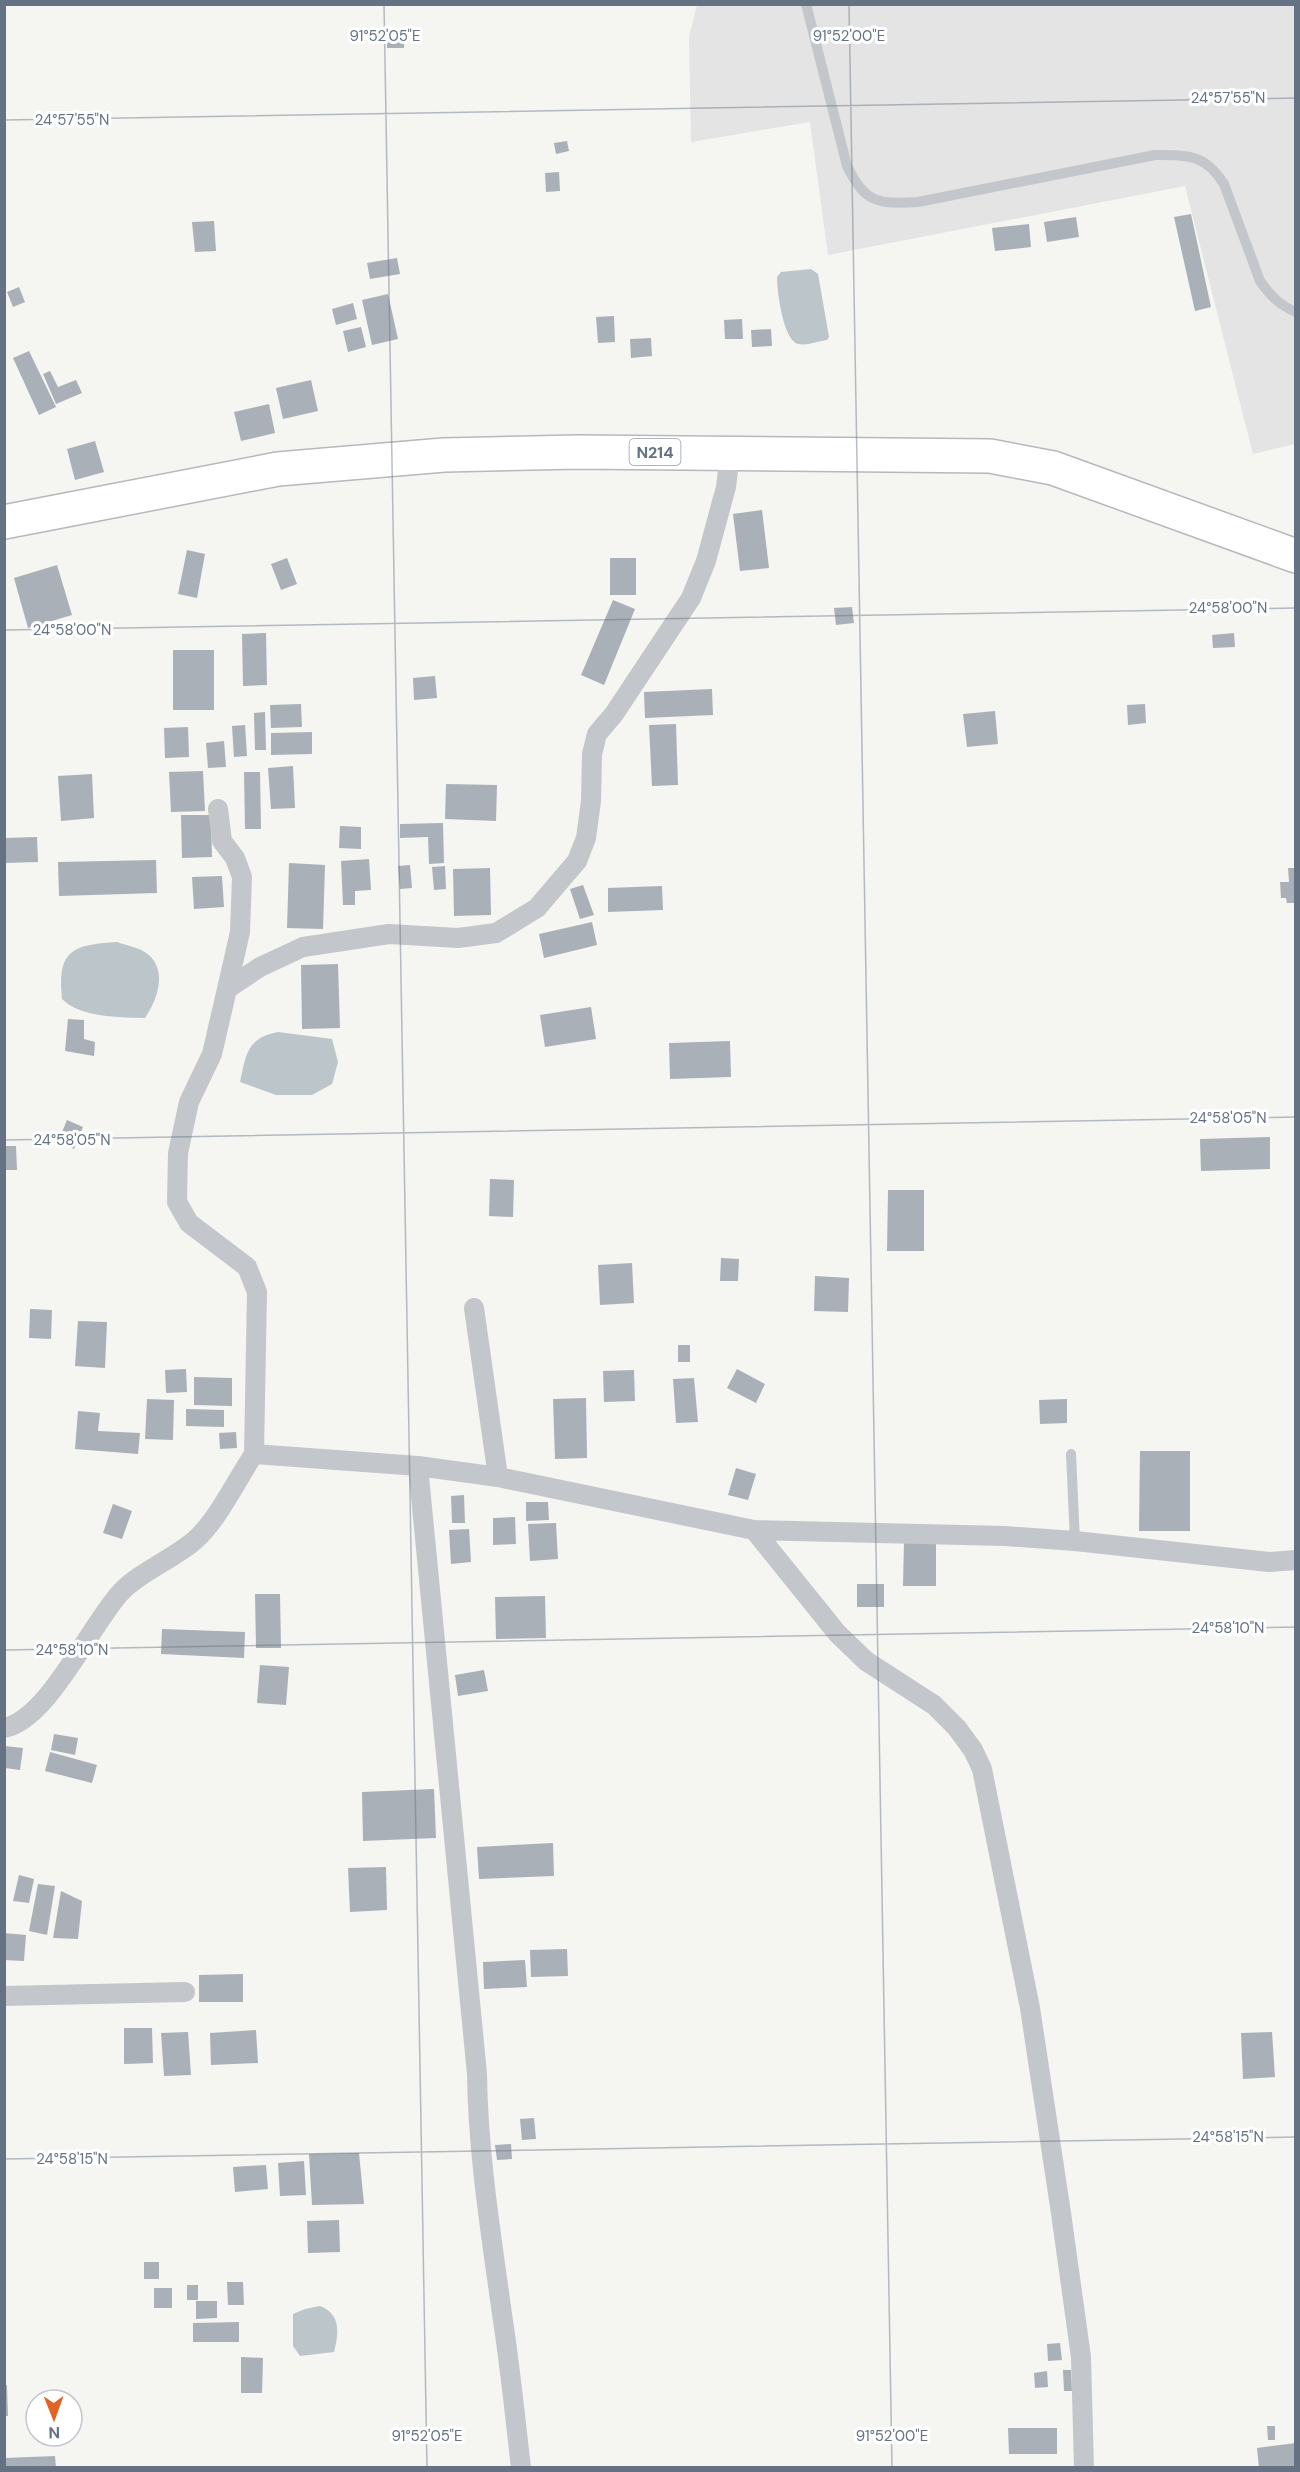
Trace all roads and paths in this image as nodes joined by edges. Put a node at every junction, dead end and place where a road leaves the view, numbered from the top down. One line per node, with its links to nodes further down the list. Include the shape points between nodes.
1 (806, 4): 2 (lane, via 848,165 864,194 880,201 918,202 1155,155 1195,158 1205,161 1224,184 1260,280 1281,305)
2 (1296, 312)
3 (730, 453): 4 (highway, N214, via 444,455 278,470); 5 (highway, N214, via 990,456 1053,468); 7 (street, via 726,487 706,561 691,598 597,734 586,838 577,861 537,908 496,933 458,938 389,934 303,946)
4 (4, 522)
5 (1296, 556)
6 (218, 809): 7 (street, via 222,841 235,858 242,877 240,932)
7 (227, 989): 9 (street, via 212,1054 189,1102 178,1153 177,1202 189,1223 247,1267 257,1292)
8 (474, 1308): 12 (street)
9 (254, 1454): 11 (street); 16 (street, via 196,1540 121,1591 43,1703 12,1727)
10 (1071, 1454): 14 (lane)
11 (418, 1466): 12 (street); 19 (street, via 488,2216)
12 (498, 1477): 13 (street)
13 (754, 1530): 14 (street); 20 (street, via 837,1634 866,1660 934,1705 974,1750 982,1769 1030,2008 1061,2213 1082,2357)
14 (1075, 1540): 15 (street, via 1269,1562)
15 (1296, 1560)
16 (4, 1728)
17 (185, 1992): 18 (street)
18 (4, 1996)
19 (521, 2468)
20 (1084, 2468)

